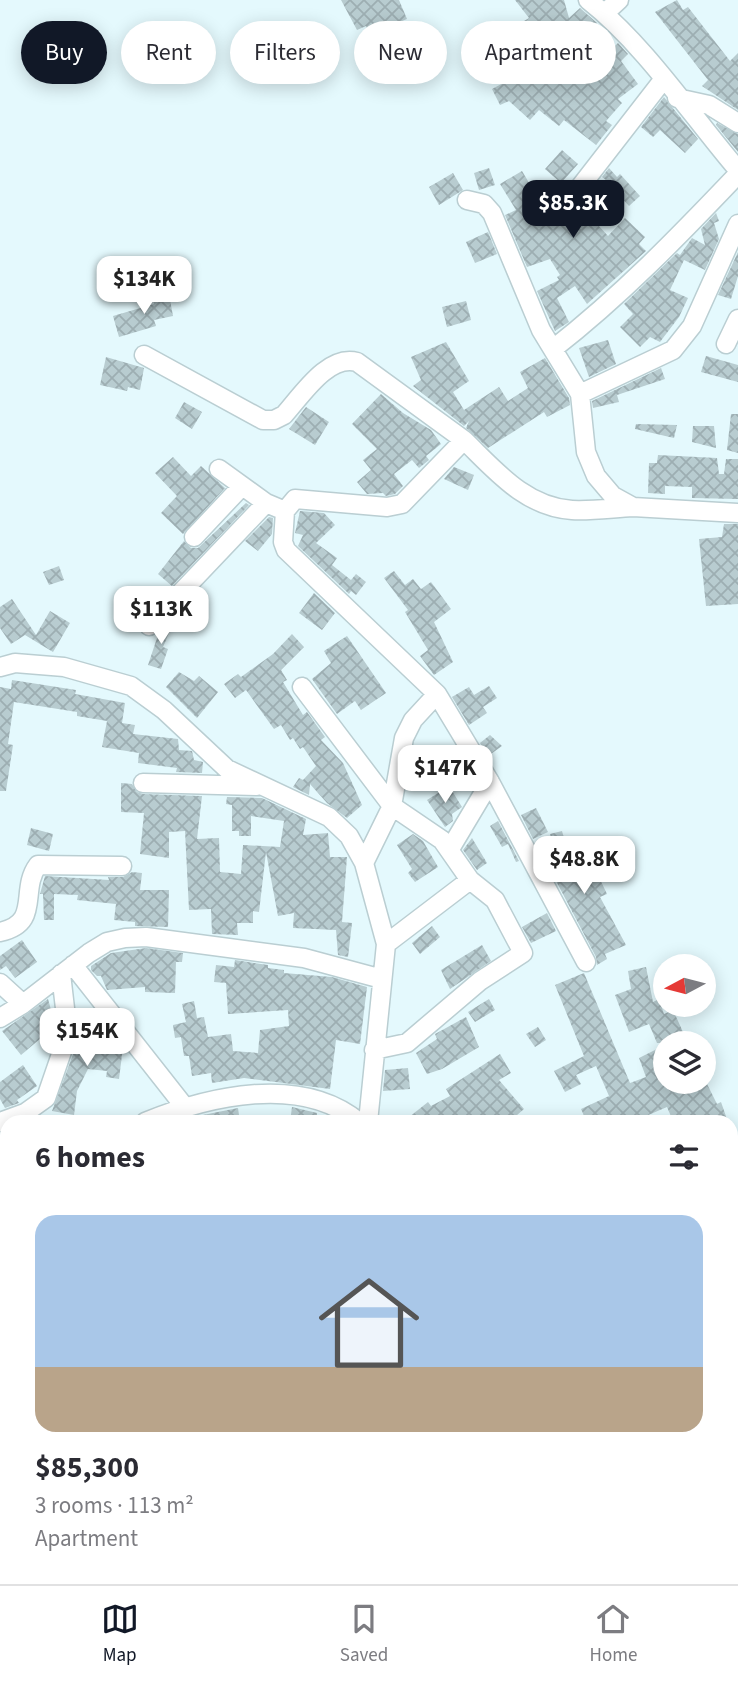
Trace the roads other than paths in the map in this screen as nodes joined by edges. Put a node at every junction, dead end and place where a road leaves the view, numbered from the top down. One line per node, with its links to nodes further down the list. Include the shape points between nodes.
1 (589, 0): 3 (street)
2 (619, 0): 3 (street)
3 (605, 13): 4 (street)
4 (663, 80): 5 (street); 8 (street)
5 (677, 98): 6 (street, via 709,105); 7 (street)
6 (738, 122)
7 (738, 172): 13 (street, via 648,268)
8 (580, 187)
9 (467, 200): 13 (street, via 484,204 492,213)
10 (738, 224): 15 (street, via 692,326 673,350)
11 (738, 319): 12 (street)
12 (726, 344)
13 (553, 349): 15 (street)
14 (145, 355): 16 (street, via 263,420 284,415 334,363 345,359 357,362)
15 (580, 394): 20 (street, via 586,452 596,476 613,496)
16 (464, 440): 20 (street, via 529,498 570,510); 21 (street, via 402,504 387,507 295,499)
17 (219, 469): 18 (street)
18 (242, 486): 19 (street); 23 (street)
19 (265, 503): 21 (street); 24 (street)
20 (633, 507): 22 (street)
21 (285, 511): 27 (street, via 286,550)
22 (738, 513)
23 (194, 537)
24 (149, 626)
25 (0, 667): 30 (street, via 15,663 64,667 131,686 227,769)
26 (302, 687): 31 (street)
27 (437, 694): 28 (street); 31 (street, via 413,720 404,738)
28 (490, 782): 32 (street); 38 (street)
29 (143, 783): 30 (street)
30 (264, 786): 33 (street, via 329,817 349,836)
31 (392, 806): 32 (street); 33 (street)
32 (450, 849): 35 (street)
33 (364, 863): 37 (street)
34 (122, 866): 36 (street, via 38,865 23,921 15,929)
35 (470, 880): 37 (street); 44 (street, via 495,900 523,953 480,981 407,1042)
36 (0, 932)
37 (386, 944): 40 (street)
38 (586, 962)
39 (67, 970): 40 (street, via 107,942 146,937 304,958); 42 (street); 45 (street); 46 (street, via 68,1034 46,1098)
40 (382, 979): 44 (street)
41 (0, 983): 42 (street)
42 (23, 1004): 43 (street)
43 (0, 1018)
44 (374, 1050): 49 (street)
45 (184, 1106): 47 (street); 48 (street, via 284,1093 327,1101)
46 (19, 1115)
47 (162, 1115)
48 (348, 1115)
49 (369, 1115)

